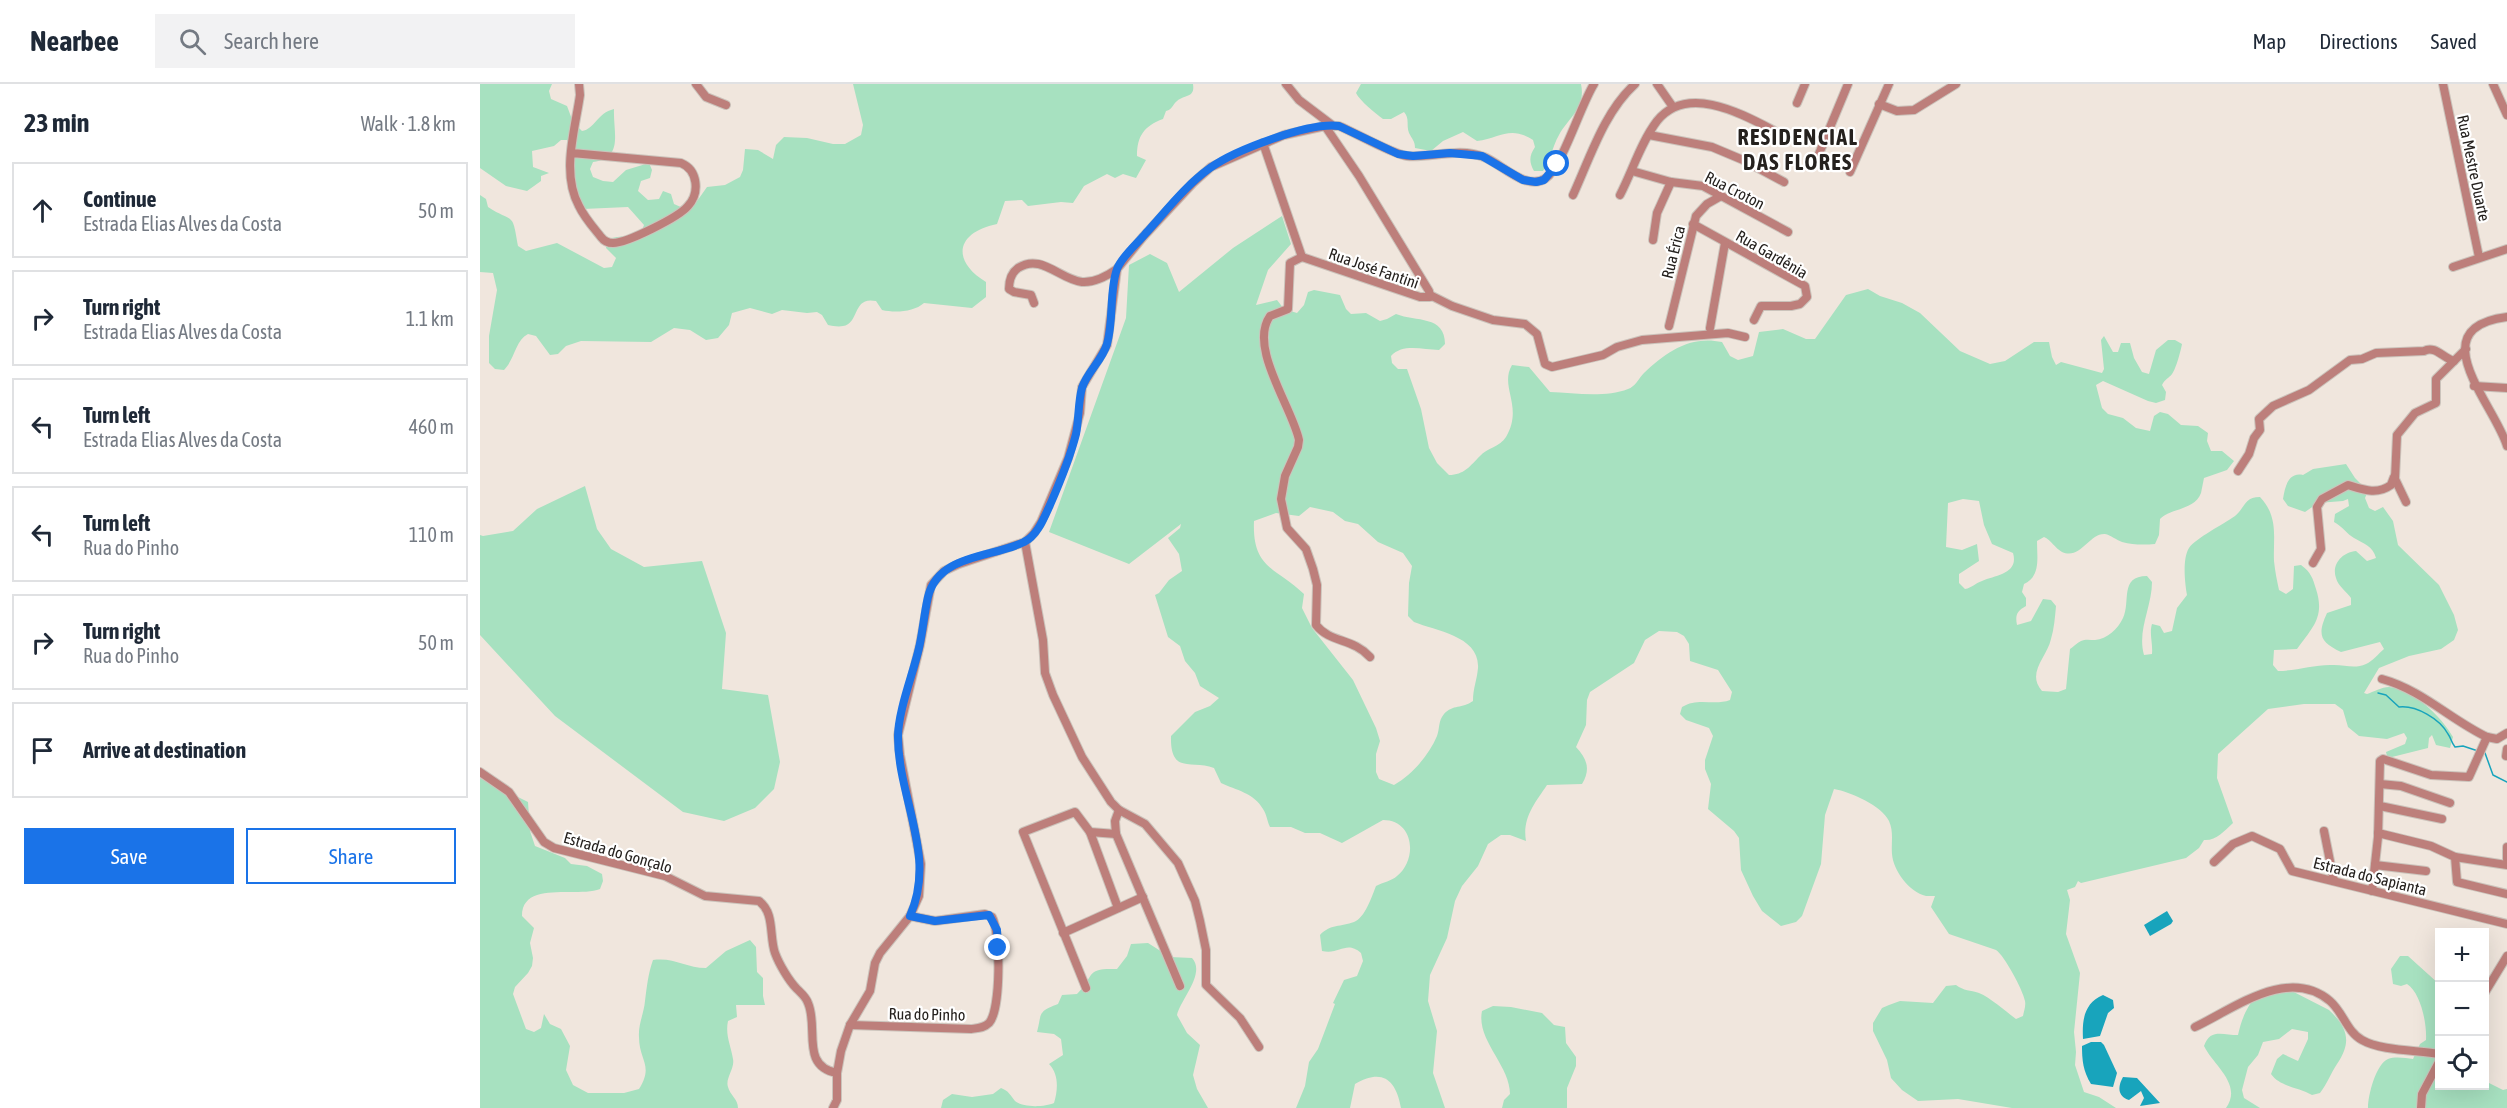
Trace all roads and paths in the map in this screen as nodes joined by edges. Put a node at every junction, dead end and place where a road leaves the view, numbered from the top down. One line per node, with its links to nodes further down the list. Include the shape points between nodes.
1 (579, 84): 22 (street)
2 (696, 84): 14 (street, via 706,97)
3 (1286, 84): 18 (street)
4 (1594, 84): 18 (street, via 1557,164 1549,176 1536,182 1523,180 1482,156 1405,156 1339,126)
5 (1635, 84): 28 (street, via 1608,118)
6 (1657, 84): 16 (street)
7 (1804, 84): 13 (street)
8 (1848, 84): 23 (street)
9 (1889, 84): 15 (street)
10 (1956, 84): 15 (street, via 1914,110 1897,111)
11 (2443, 84): 37 (street, Rua Mestre Duarte)
12 (2493, 84): 17 (street)
13 (1797, 103)
14 (726, 105)
15 (1879, 105): 25 (street)
16 (1673, 107): 19 (street, via 1692,101 1719,104); 20 (street, via 1656,122)
17 (2507, 115)
18 (1328, 125): 21 (street); 40 (street, Rua José Fantini)
19 (1773, 130)
20 (1649, 135): 24 (street); 27 (street, via 1712,147)
21 (1263, 143): 36 (street); 39 (street, via 1211,167 1174,202)
22 (572, 153): 22 (street, via 570,175 575,197 605,241 613,243 638,236 688,207 694,194 693,174 687,165)
23 (1816, 160)
24 (1632, 171): 26 (street, Rua Croton); 29 (street)
25 (1850, 172)
26 (1671, 182): 30 (street, Rua Croton, via 1702,186); 33 (street, via 1657,213)
27 (1784, 182)
28 (1573, 195)
29 (1620, 195)
30 (1721, 196): 31 (street, Rua Érica, via 1701,210); 32 (street, Rua Croton)
31 (1693, 224): 34 (street, Rua Gardênia); 44 (street, Rua Érica)
32 (1788, 232)
33 (1653, 240)
34 (1725, 243): 43 (street, Rua Gardênia, via 1798,281 1807,290 1807,297 1800,304 1761,306); 45 (street)
35 (2507, 249): 37 (street)
36 (1302, 257): 40 (street, Rua José Fantini, via 1425,299); 57 (street, via 1290,263 1288,309 1270,316 1265,331 1266,357 1299,440 1281,489 1283,512 1287,528 1306,549 1313,568 1317,585 1316,625 1324,633 1358,645)
37 (2479, 257): 38 (street)
38 (2453, 267)
39 (1117, 270): 41 (street, via 1085,282 1026,262 1014,271 1009,289 1026,292); 55 (street, via 1107,345 1082,387 1076,434 1060,480 1041,522)
40 (1430, 295): 46 (street, via 1493,320 1526,324 1537,334 1545,364 1552,368 1642,340 1718,334)
41 (1034, 303)
42 (2507, 317): 47 (street, via 2474,328)
43 (1754, 320)
44 (1669, 326)
45 (1710, 328)
46 (1745, 337)
47 (2466, 349): 48 (street); 49 (street)
48 (2454, 361): 52 (street, via 2428,348 2376,353 2345,363 2309,390 2273,406 2259,419 2260,430); 53 (street, via 2435,382 2436,403 2415,413 2397,435)
49 (2474, 386): 50 (street); 51 (street, via 2498,422)
50 (2506, 387)
51 (2507, 446)
52 (2238, 471)
53 (2395, 471): 54 (street); 56 (street, via 2391,484 2382,490 2374,492 2348,485 2322,499 2317,507 2321,549)
54 (2406, 502)
55 (1025, 542): 65 (street, via 1043,640 1045,673 1082,756); 83 (street, via 959,564 931,585 898,735 921,864 918,896)
56 (2313, 563)
57 (1370, 657)
58 (2382, 679): 60 (street, via 2404,686)
59 (2507, 733): 60 (street, via 2497,739)
60 (2487, 737): 62 (street, via 2469,777 2431,775 2383,759)
61 (480, 772): 95 (street, Estrada do Gonçalo, via 509,792 544,842 554,848 665,876 705,896 759,901 764,905 775,953 808,1003 814,1026 813,1055 826,1069)
62 (2380, 784): 63 (street, via 2401,786); 64 (street)
63 (2450, 803)
64 (2380, 806): 66 (street); 69 (street)
65 (1119, 810): 70 (street); 92 (street, via 1145,824 1178,863 1200,921 1206,950 1206,985 1240,1018)
66 (2442, 819)
67 (2324, 831): 78 (street)
68 (1090, 832): 70 (street); 82 (street); 85 (street, via 1075,812 1023,832)
69 (2378, 833): 72 (street, via 2431,846); 75 (street)
70 (1116, 834): 81 (street)
71 (2507, 847): 73 (street)
72 (2455, 857): 76 (street); 80 (street, via 2457,882)
73 (2507, 859)
74 (2214, 862): 78 (street, Estrada do Sapianta, via 2233,844 2252,836 2280,849 2290,870)
75 (2375, 865): 77 (street); 79 (street)
76 (2507, 865)
77 (2426, 871)
78 (2334, 881): 79 (street, Estrada do Sapianta)
79 (2372, 891): 84 (street, Estrada do Sapianta)
80 (2507, 894)
81 (1143, 897): 82 (street); 87 (street)
82 (1118, 908): 85 (street)
83 (910, 916): 90 (street, via 880,953 870,991); 90 (street, Rua do Pinho, via 925,921 985,914 992,917 998,936 992,1018 983,1028 971,1029)
84 (2507, 924)
85 (1063, 933): 89 (street)
86 (2507, 956): 88 (street)
87 (1180, 986)
88 (2489, 986)
89 (1086, 988)
90 (850, 1025): 95 (street)
91 (2194, 1027): 93 (street, via 2272,990 2299,987 2333,1003 2355,1035 2365,1042)
92 (1259, 1047)
93 (2435, 1053)
94 (2435, 1068): 97 (street, via 2422,1094)
95 (837, 1073): 96 (street, via 837,1100)
96 (833, 1108)
97 (2421, 1108)

